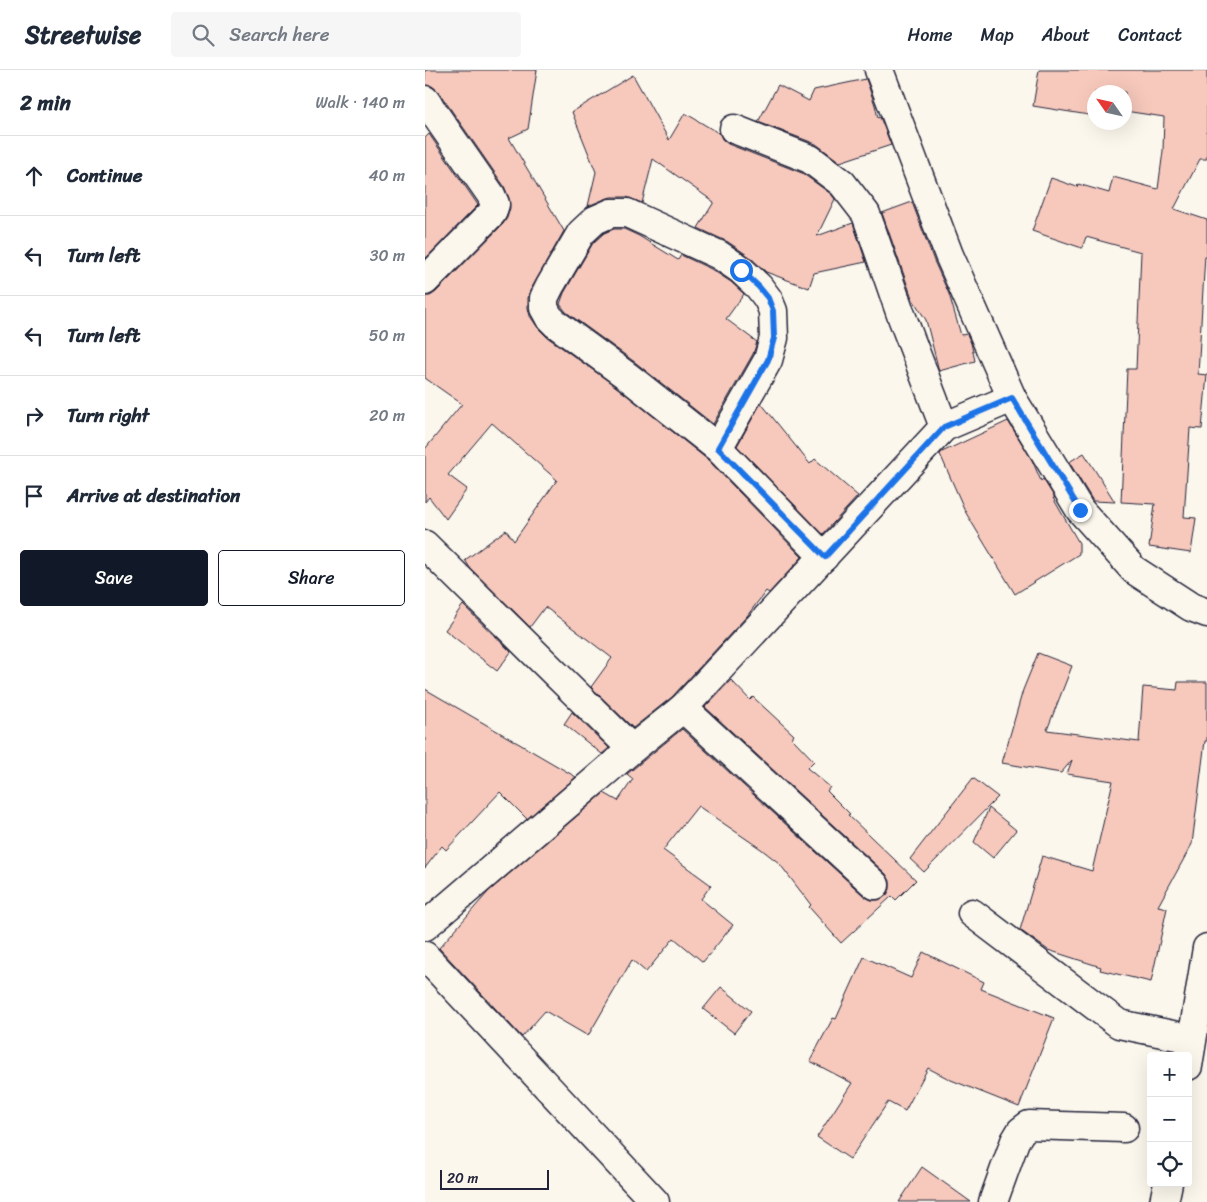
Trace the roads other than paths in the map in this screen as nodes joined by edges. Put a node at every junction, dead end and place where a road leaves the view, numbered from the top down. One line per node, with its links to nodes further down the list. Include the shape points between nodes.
1 (879, 70): 5 (street, via 949,255)
2 (425, 100): 4 (street, via 495,204 492,213)
3 (734, 129): 6 (street, via 810,159 842,183 866,214)
4 (425, 281)
5 (1012, 398): 6 (street); 10 (street, via 1080,510 1134,570 1191,607)
6 (944, 427): 9 (street)
7 (718, 448): 7 (street, via 556,324 544,308 544,298 550,286 581,234 595,220 611,213 627,213 653,224 719,255 741,270 768,298 773,311 774,338 768,360); 9 (street)
8 (425, 545): 12 (street)
9 (825, 557): 11 (street)
10 (1207, 613)
11 (683, 708): 12 (street); 13 (street)
12 (632, 749): 15 (street)
13 (875, 884)
14 (972, 913): 18 (street, via 1119,1024)
15 (425, 926)
16 (1207, 948): 18 (street)
17 (425, 956): 22 (street)
18 (1192, 1039): 19 (street)
19 (1190, 1052)
20 (1124, 1128): 23 (street, via 1029,1126 1015,1141)
21 (1167, 1187): 24 (street)
22 (655, 1202)
23 (993, 1202)
24 (1164, 1202)

